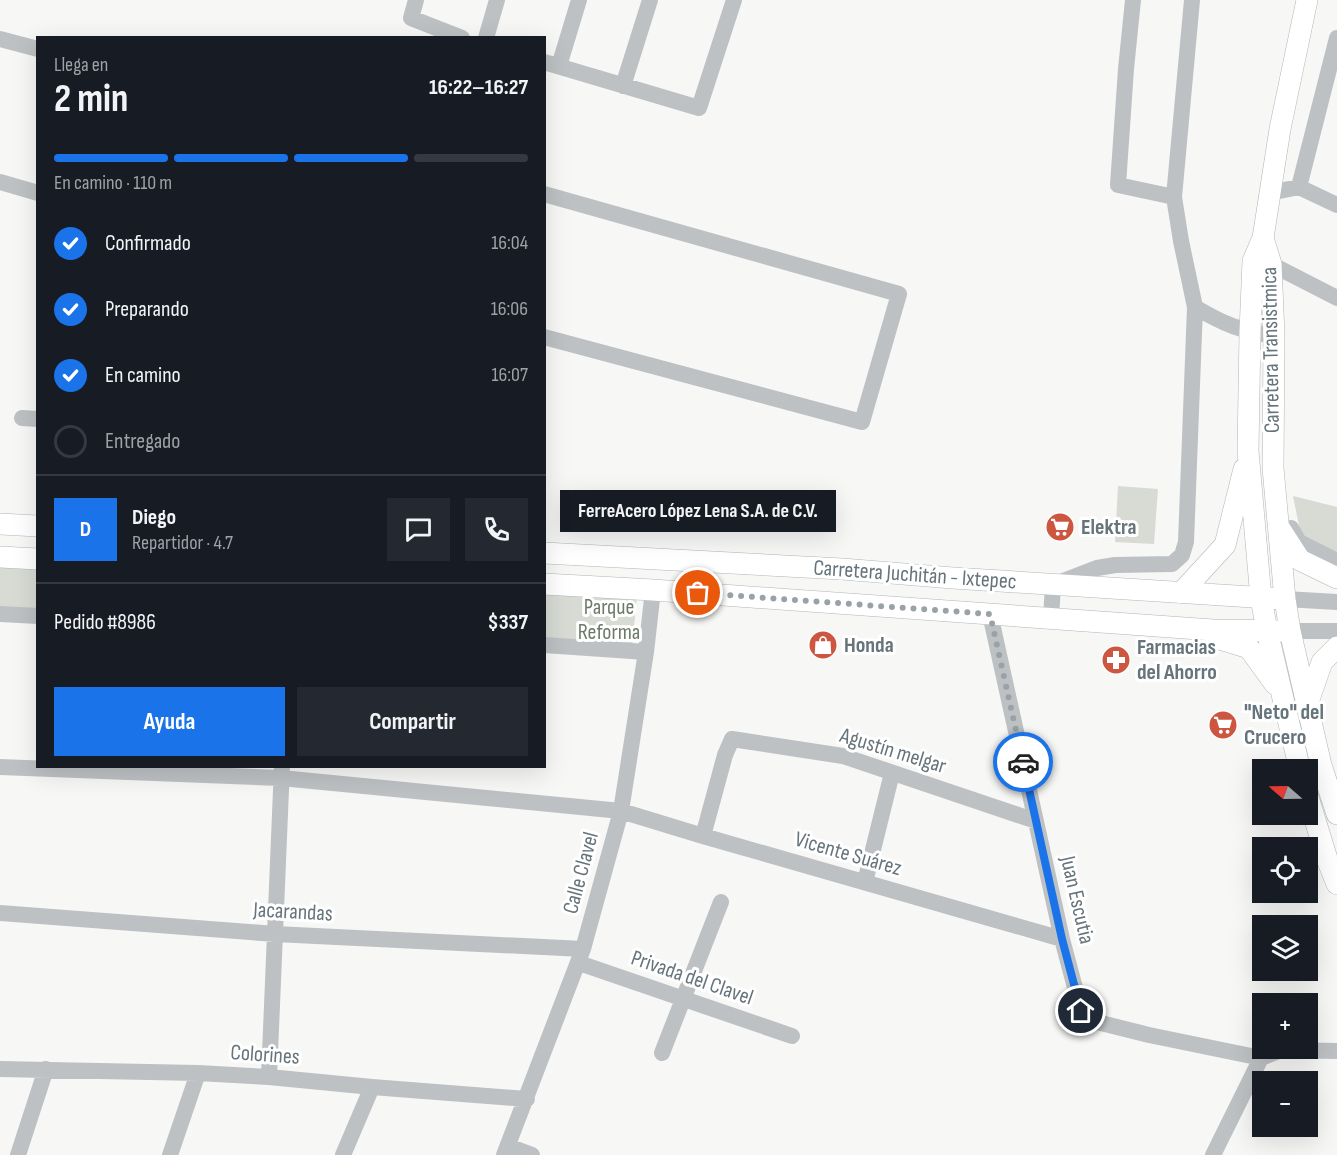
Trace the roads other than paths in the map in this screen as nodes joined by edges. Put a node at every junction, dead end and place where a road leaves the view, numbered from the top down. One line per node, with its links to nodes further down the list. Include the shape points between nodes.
1 (416, 0): 9 (street, via 411,18)
2 (497, 0): 10 (street)
3 (579, 0): 14 (street)
4 (650, 0): 15 (street)
5 (734, 0): 15 (street, via 699,108)
6 (1132, 0): 21 (street, via 1118,185)
7 (1192, 0): 21 (street)
8 (1307, 0): 19 (main road, Carretera Transistmica)
9 (457, 36)
10 (487, 36)
11 (0, 39): 13 (street)
12 (1336, 43): 17 (street)
13 (36, 48)
14 (552, 64): 15 (street)
15 (623, 86)
16 (0, 182): 18 (street)
17 (1299, 188): 19 (street); 22 (street)
18 (36, 192)
19 (1270, 193): 23 (main road, Carretera Transistmica)
20 (546, 195): 28 (street, via 899,294 862,422)
21 (1173, 197): 25 (street)
22 (1337, 205)
23 (1262, 262): 24 (street); 26 (main road, Carretera Transistmica); 27 (main road, Carretera Transistmica)
24 (1337, 298)
25 (1195, 307): 26 (street, via 1225,324); 40 (street, via 1186,542 1182,555 1172,564 1115,564 1097,568)
26 (1250, 332): 27 (street); 29 (main road, Carretera Transistmica)
27 (1274, 336): 30 (main road, Carretera Transistmica)
28 (546, 338)
29 (1248, 451): 42 (main road, via 1226,545); 43 (main road, Carretera Transistmica)
30 (1276, 502): 33 (main road, Carretera Transistmica); 37 (street, via 1299,542)
31 (0, 524): 32 (main road)
32 (36, 526)
33 (1279, 527): 38 (main road, via 1300,560); 44 (main road, Carretera Transistmica)
34 (546, 553): 40 (main road, Carretera Juchitán - Ixtepec)
35 (0, 557): 36 (main road)
36 (36, 559)
37 (1337, 561)
38 (1337, 578)
39 (546, 584): 41 (main road, Carretera Juchitán - Ixtepec)
40 (1053, 585): 42 (main road, Carretera Juchitán - Ixtepec); 49 (street)
41 (653, 590): 47 (main road, Carretera Juchitán - Ixtepec); 56 (street, Calle Clavel)
42 (1181, 593): 43 (main road, Carretera Juchitán - Ixtepec)
43 (1260, 598): 44 (main road, Carretera Juchitán - Ixtepec); 51 (main road, Carretera Transistmica)
44 (1285, 599): 45 (street); 52 (main road, Carretera Transistmica)
45 (1337, 602)
46 (0, 614): 48 (street)
47 (990, 614): 49 (main road, Carretera Juchitán - Ixtepec); 67 (street, Juan Escutia)
48 (36, 616)
49 (1051, 618): 50 (main road, Carretera Juchitán - Ixtepec)
50 (1184, 627): 51 (main road, Carretera Juchitán - Ixtepec); 57 (main road, via 1249,648)
51 (1267, 631): 52 (main road, Carretera Juchitán - Ixtepec); 57 (main road, Carretera Transistmica)
52 (1290, 631): 53 (street); 58 (main road, Carretera Transistmica)
53 (1337, 632)
54 (546, 645): 56 (street)
55 (1337, 647): 58 (main road, via 1322,662)
56 (646, 652): 65 (street, Calle Clavel)
57 (1281, 694): 59 (main road, Carretera Transistmica)
58 (1307, 705): 66 (main road, Carretera Transistmica)
59 (1297, 759)
60 (0, 767): 61 (street, Vicente Suárez)
61 (36, 768)
62 (56, 768): 63 (street, Vicente Suárez)
63 (281, 772): 65 (street, Vicente Suárez); 74 (street)
64 (892, 773): 67 (street, Agustín melgar); 69 (street, Agustín melgar, via 843,756 732,739); 70 (street)
65 (621, 811): 69 (street, Vicente Suárez); 76 (street, Calle Clavel)
66 (1337, 814)
67 (1036, 821): 75 (street, Juan Escutia)
68 (1317, 825): 71 (main road)
69 (703, 836): 70 (street, Vicente Suárez)
70 (865, 882): 75 (street, Vicente Suárez)
71 (1337, 884)
72 (722, 902): 77 (street)
73 (0, 913): 74 (street, Jacarandas)
74 (275, 934): 76 (street, Jacarandas); 87 (street)
75 (1062, 939): 82 (street, Juan Escutia, via 1084,1016 1149,1035)
76 (581, 956): 77 (street, Privada del Clavel); 89 (street, Calle Clavel)
77 (684, 999): 78 (street, Privada del Clavel); 81 (street)
78 (792, 1036)
79 (1318, 1051): 80 (street)
80 (1337, 1051)
81 (662, 1053)
82 (1252, 1056)
83 (1261, 1059): 95 (street)
84 (0, 1069): 85 (street, Colorines)
85 (46, 1069): 86 (street, Colorines); 91 (street)
86 (198, 1073): 87 (street, Colorines); 92 (street)
87 (269, 1077): 88 (street, Colorines)
88 (372, 1087): 89 (street, Colorines); 93 (street)
89 (527, 1099): 90 (street, Calle Clavel)
90 (506, 1150): 94 (street)
91 (18, 1155)
92 (170, 1155)
93 (343, 1155)
94 (532, 1155)
95 (1213, 1155)

